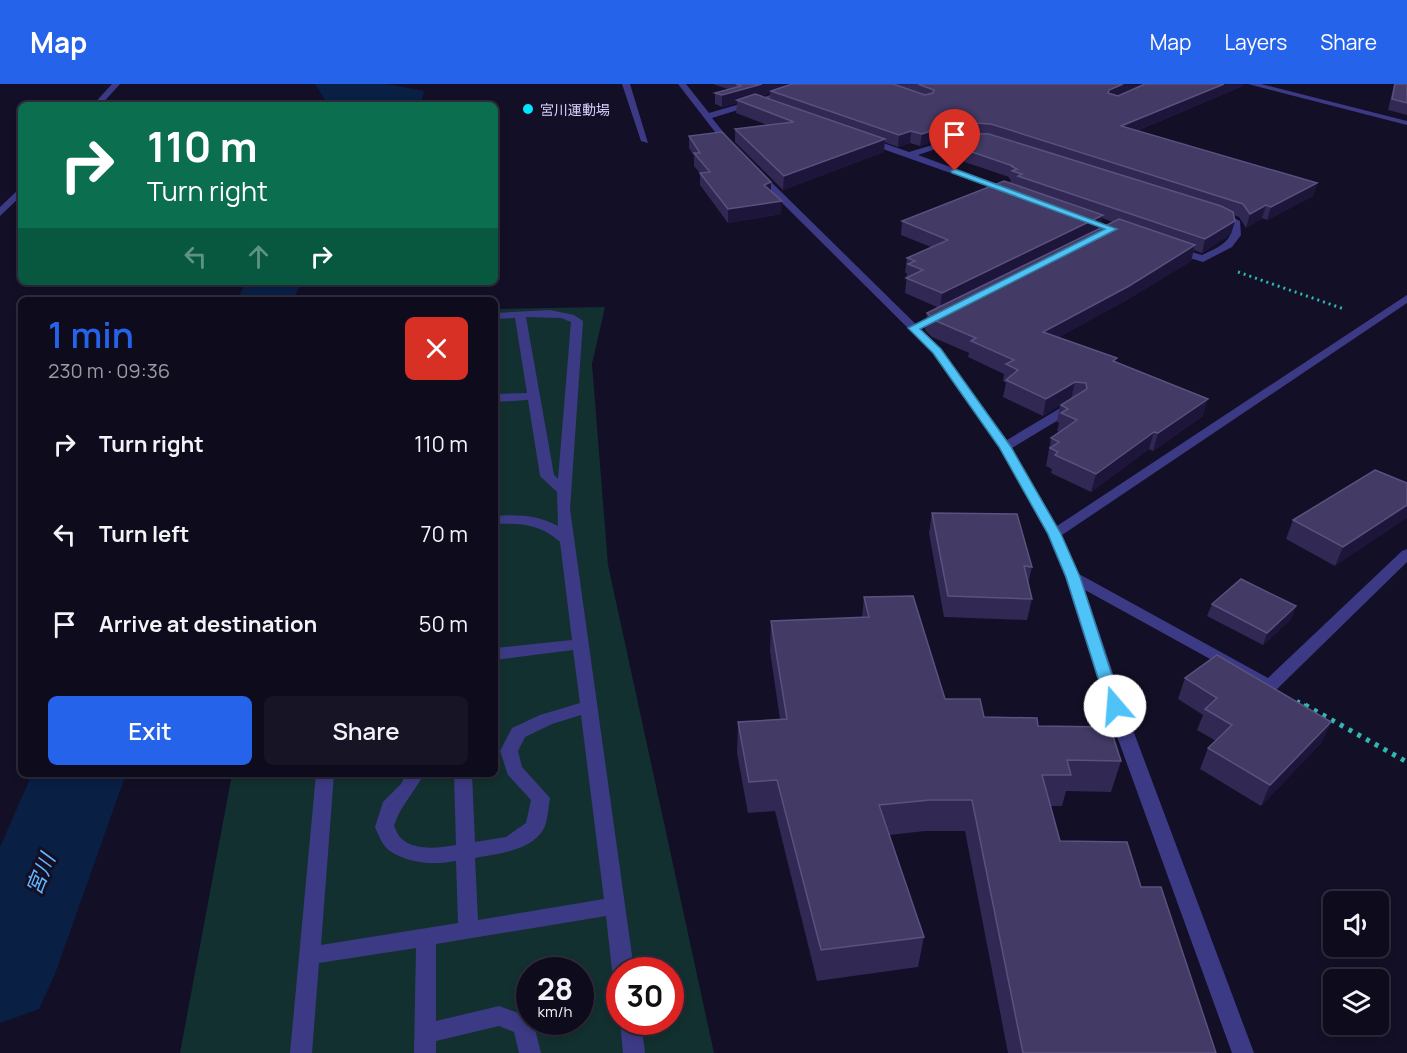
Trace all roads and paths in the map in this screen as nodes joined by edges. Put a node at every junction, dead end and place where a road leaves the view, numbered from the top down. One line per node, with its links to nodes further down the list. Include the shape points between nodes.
1 (116, 84): 6 (street)
2 (626, 84): 13 (street)
3 (682, 84): 9 (street)
4 (816, 84): 7 (street)
5 (1252, 84): 10 (street)
6 (100, 102)
7 (755, 102): 8 (street); 9 (street)
8 (777, 110)
9 (709, 116): 28 (street, via 744,160 919,326)
10 (1407, 123)
11 (855, 136): 14 (street)
12 (967, 138): 14 (street)
13 (645, 141)
14 (910, 155): 16 (street)
15 (18, 193): 18 (street)
16 (1023, 196)
17 (1210, 211): 20 (street, via 1235,221 1238,236)
18 (0, 213)
19 (1169, 248): 20 (street)
20 (1203, 259): 24 (path)
21 (1407, 298): 24 (street)
22 (520, 315): 23 (street); 25 (street); 29 (street, via 558,314 577,321)
23 (498, 316)
24 (1376, 320): 31 (street)
25 (534, 396): 26 (street); 29 (street, via 547,476)
26 (498, 398)
27 (1076, 404): 28 (street)
28 (1005, 447): 31 (street)
29 (565, 491): 32 (street)
30 (498, 520): 32 (street, via 521,518 543,523)
31 (1054, 534): 34 (street)
32 (567, 541): 35 (street)
33 (1407, 554): 37 (street)
34 (1073, 577): 37 (street); 54 (street, via 1115,706)
35 (581, 644): 36 (street); 38 (street)
36 (498, 654)
37 (1270, 686): 39 (path)
38 (589, 707): 43 (street, via 546,719 518,733 509,751 513,770 541,798 535,827 511,844); 44 (street)
39 (1407, 762)
40 (325, 777): 47 (street)
41 (413, 777): 43 (street, via 390,807 384,827 395,845 413,853)
42 (463, 777): 43 (street)
43 (466, 854): 45 (street)
44 (615, 906): 45 (street); 48 (street)
45 (468, 928): 46 (street)
46 (426, 936): 47 (street); 50 (street)
47 (309, 956): 51 (street)
48 (621, 957)
49 (632, 1035): 53 (street)
50 (425, 1044): 52 (street, via 499,1016 523,1025)
51 (301, 1053)
52 (530, 1053)
53 (634, 1053)
54 (1243, 1053)

